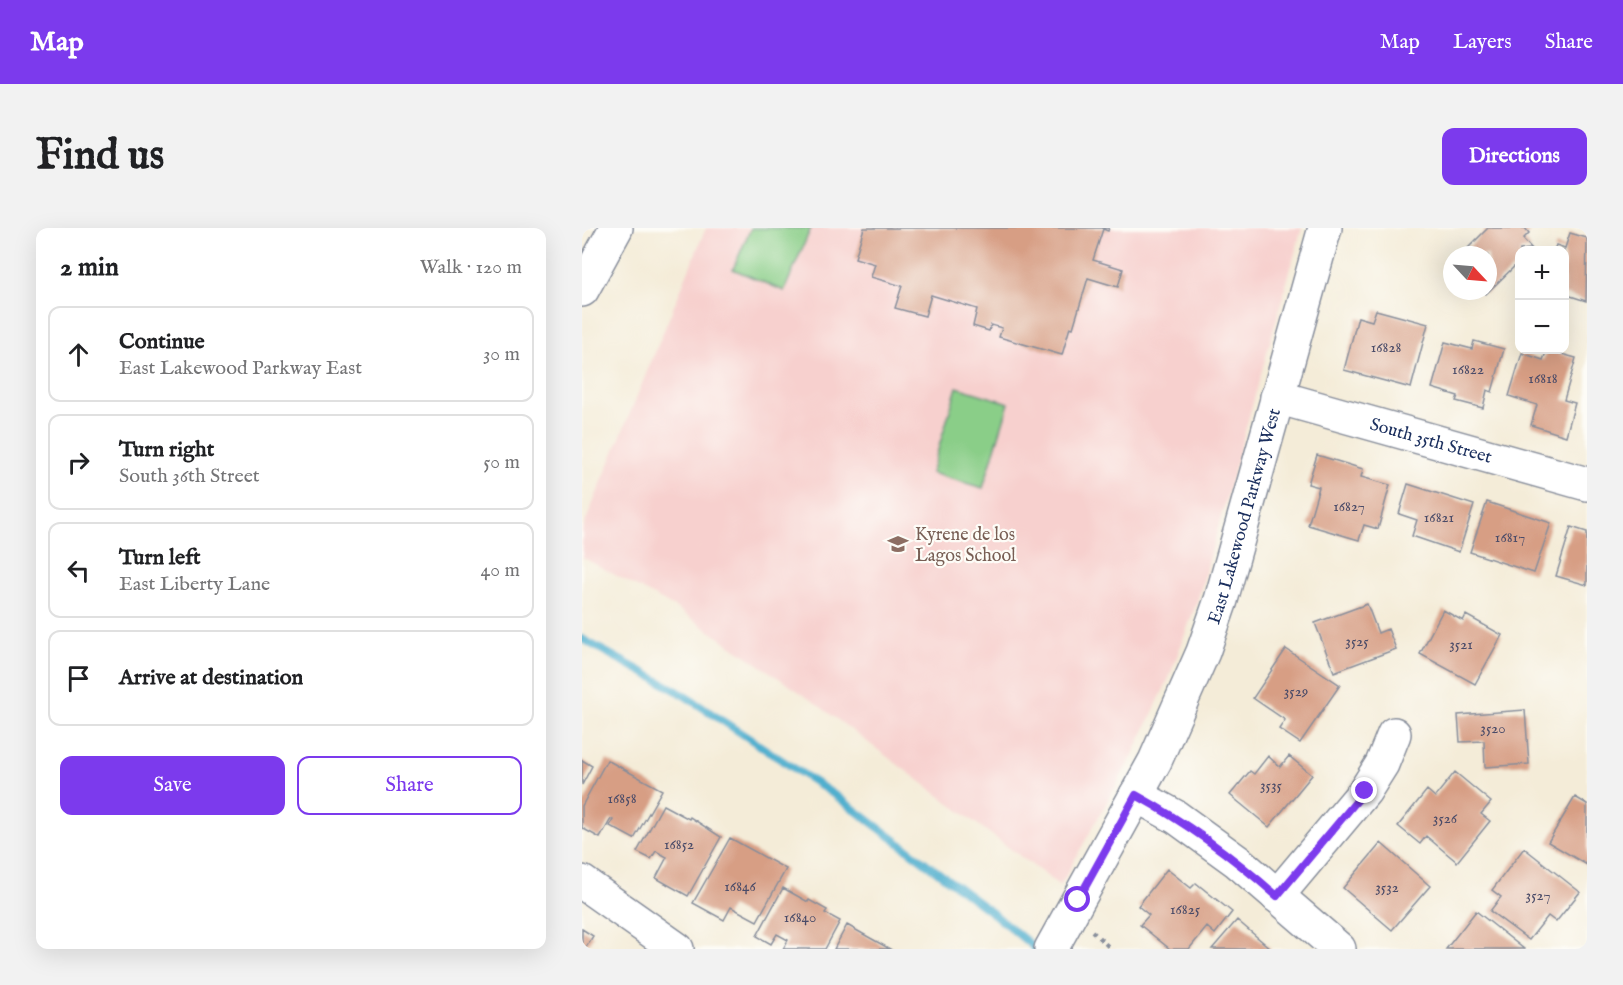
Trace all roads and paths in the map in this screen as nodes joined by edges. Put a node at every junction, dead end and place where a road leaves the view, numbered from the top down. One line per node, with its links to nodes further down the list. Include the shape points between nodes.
1 (616, 228): 3 (main road)
2 (1325, 228): 4 (main road, East Lakewood Parkway West)
3 (582, 290)
4 (1277, 397): 5 (main road, South 35th Street); 7 (main road, East Lakewood Parkway West, via 1203,652)
5 (1587, 484)
6 (1394, 734): 9 (main road, via 1365,791)
7 (1136, 795): 9 (main road, via 1176,817); 10 (main road, East Lakewood Parkway West)
8 (582, 882): 11 (main road)
9 (1277, 896): 12 (main road)
10 (1052, 946)
11 (677, 949)
12 (1339, 949)

